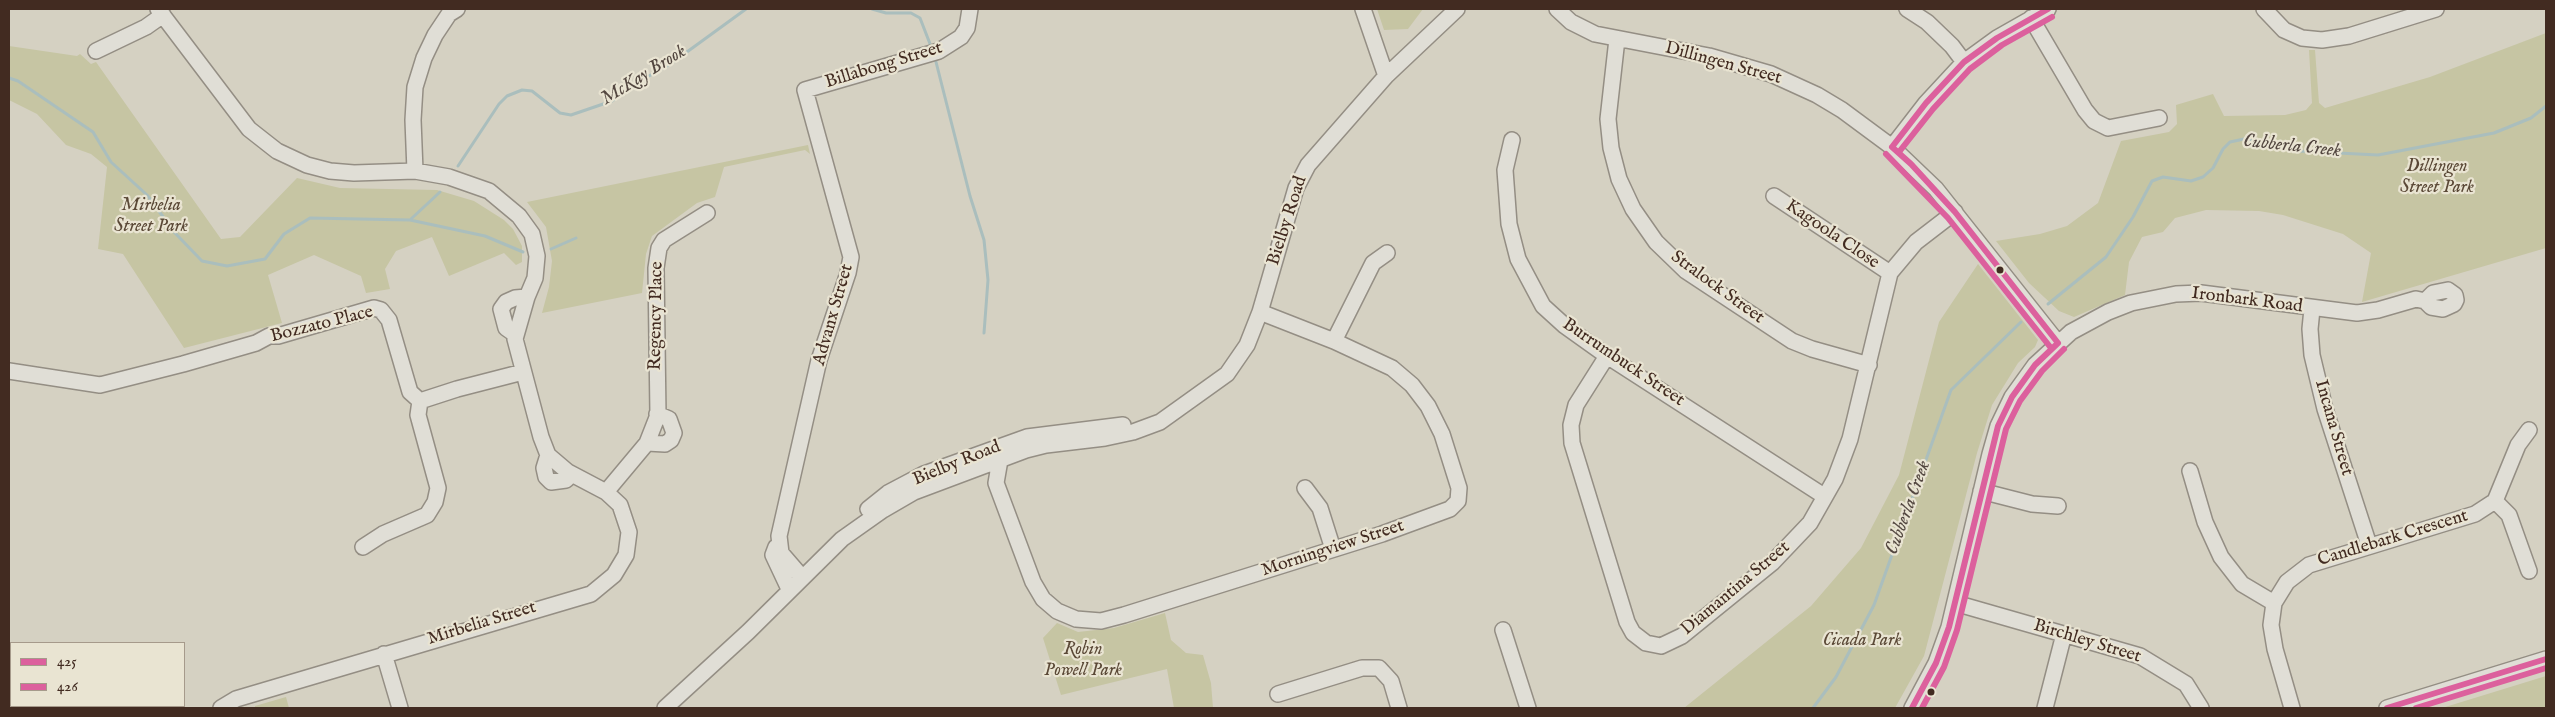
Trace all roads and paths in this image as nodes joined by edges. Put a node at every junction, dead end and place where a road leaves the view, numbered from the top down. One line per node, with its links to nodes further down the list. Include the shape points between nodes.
1 (457, 9): 20 (street, via 449,14 435,35 414,87)
2 (970, 9): 16 (street, Billabong Street, via 967,28 961,37 939,52)
3 (1362, 9): 15 (street)
4 (1457, 9): 15 (street, Bielby Road)
5 (1557, 9): 12 (street, Dillingen Street, via 1579,26)
6 (1907, 9): 14 (street, via 1927,22)
7 (2048, 9): 11 (street)
8 (2264, 9): 9 (street, via 2284,30 2302,38 2322,40 2349,36)
9 (2436, 9)
10 (160, 12): 13 (street, via 146,27); 20 (street, via 249,128 277,152 307,165 330,170 354,173)
11 (2031, 18): 14 (street); 17 (street, via 2094,121 2108,128)
12 (1617, 39): 19 (street, Dillingen Street, via 1709,56 1771,74 1842,110); 34 (street, Stralock Street, via 1608,119 1611,148 1619,178 1633,209 1656,242 1686,271 1792,341)
13 (96, 52)
14 (1964, 62): 19 (street)
15 (1386, 76): 29 (street, Bielby Road, via 1308,164 1296,188)
16 (805, 90): 56 (street, Advanx Street, via 851,257 819,360 778,542)
17 (2159, 118)
18 (1512, 140): 33 (street, Burrumbuck Street, via 1505,170 1509,224 1518,259 1543,306 1564,326)
19 (1892, 147): 22 (street, Dillingen Street)
20 (415, 171): 26 (street, via 449,177 489,192 519,216 532,234 537,256 535,278)
21 (1774, 196): 25 (street, Kagoola Close)
22 (1955, 212): 25 (street, Diamantina Street, via 1916,242); 32 (street, Dillingen Street)
23 (707, 213): 39 (street, Regency Place, via 664,240 658,248)
24 (1386, 253): 31 (street, via 1373,263)
25 (1890, 273): 34 (street, Diamantina Street)
26 (527, 297): 30 (street); 30 (street, via 514,298 501,309 506,328)
27 (2425, 301): 28 (street, Ironbark Road, via 2408,300 2357,313)
28 (2312, 309): 32 (street, Ironbark Road, via 2201,293 2176,294 2108,312); 52 (street, Incana Street, via 2312,355 2325,410)
29 (1260, 312): 31 (street, Morningview Street); 38 (street, Bielby Road, via 1247,345 1227,374)
30 (516, 335): 36 (street, Mirbelia Street)
31 (1334, 341): 54 (street, Morningview Street, via 1392,368 1412,385 1428,406 1442,434 1459,488 1458,501 1450,509)
32 (2058, 343): 47 (street, Ironbark Road, via 2035,365 2012,397 1998,426)
33 (1607, 356): 49 (street, Burrumbuck Street); 49 (street, Diamantina Street, via 1576,405 1571,425 1572,444 1627,622 1633,633 1646,644 1661,646 1682,636 1772,563 1810,523)
34 (1869, 365): 49 (street, Diamantina Street, via 1850,439 1835,480)
35 (9, 371): 37 (street, Bozzato Place, via 100,385 374,308 381,310 389,320 410,392)
36 (523, 372): 37 (street); 48 (street, Mirbelia Street, via 548,455 572,474)
37 (420, 402): 53 (street, Bozzato Place, via 418,415 438,488 435,502 427,514 383,534)
38 (1186, 402): 42 (street, Bielby Road, via 1160,422 1133,432 1046,445); 56 (street, Bielby Road, via 1120,426 1027,437 924,474 888,493 832,536 810,559)
39 (658, 414): 41 (street, Regency Place); 41 (street, via 669,418 674,433 672,440 665,444)
40 (2529, 430): 50 (street, via 2518,445)
41 (647, 443): 48 (street, Regency Place)
42 (1000, 460): 43 (street, Bielby Road); 45 (street)
43 (975, 468): 45 (street); 56 (street, Bielby Road, via 914,492 883,510 842,539)
44 (2190, 471): 58 (street, via 2205,522 2221,557 2242,584)
45 (996, 483): 54 (street, Morningview Street, via 1033,582 1043,599 1057,611 1076,619 1101,621 1124,615)
46 (1305, 488): 54 (street, via 1320,508)
47 (1981, 491): 51 (street, via 2032,504); 57 (street, Ironbark Road)
48 (606, 492): 61 (street, Mirbelia Street, via 620,505 628,532 626,555 614,575 590,594)
49 (1824, 496)
50 (2495, 501): 52 (street, Candlebark Crescent, via 2475,514); 55 (street, via 2510,515)
51 (2058, 506)
52 (2369, 545): 58 (street, Candlebark Crescent, via 2309,565 2287,582)
53 (363, 548)
54 (1334, 549)
55 (2529, 571)
56 (794, 583): 66 (street, Bielby Road, via 748,632)
57 (1955, 603): 60 (street, Birchley Street); 69 (street, Ironbark Road, via 1936,663)
58 (2274, 603): 72 (street, Candlebark Crescent, via 2275,649)
59 (1503, 630): 68 (street)
60 (2064, 634): 70 (street); 71 (street, Birchley Street, via 2140,656 2186,684)
61 (384, 654): 64 (street, Mirbelia Street, via 236,698); 65 (street)
62 (2546, 658): 73 (street)
63 (1278, 694): 67 (street, via 1362,668 1379,668 1391,681)
64 (221, 708)
65 (400, 708)
66 (664, 708)
67 (1399, 708)
68 (1528, 708)
69 (1912, 708)
70 (2045, 708)
71 (2201, 708)
72 (2292, 708)
73 (2387, 708)

